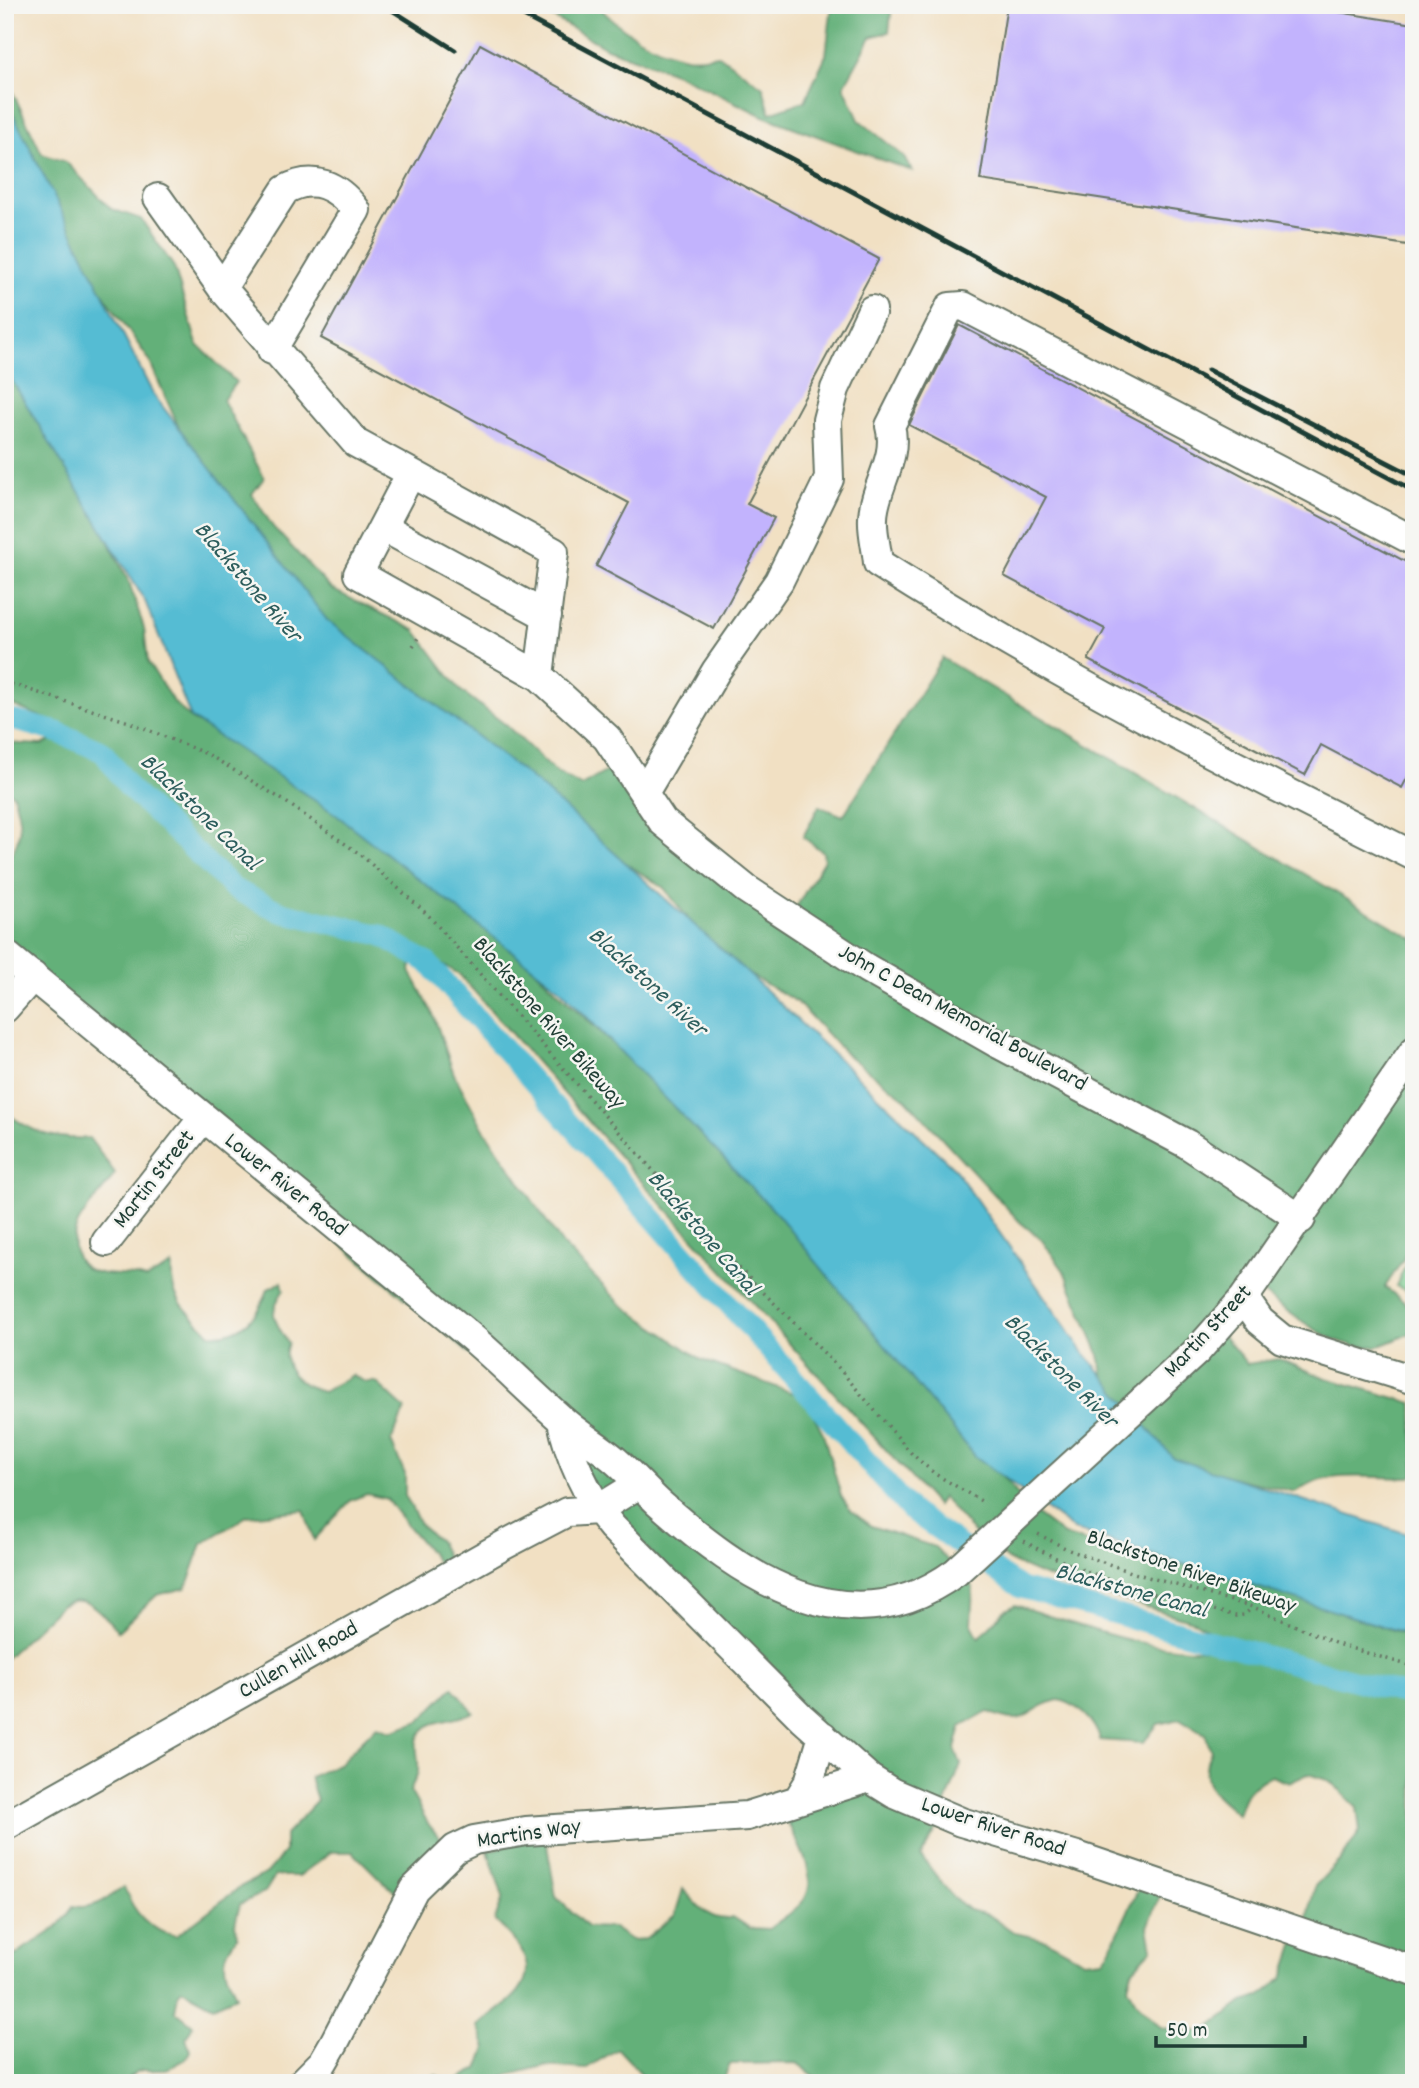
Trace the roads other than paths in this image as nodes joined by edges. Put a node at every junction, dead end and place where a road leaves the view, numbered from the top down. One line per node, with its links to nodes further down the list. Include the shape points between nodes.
1 (158, 198): 2 (street)
2 (222, 288): 4 (street); 4 (street, via 285,190 300,181 317,181 348,199 356,210)
3 (872, 310): 10 (street, via 835,389 827,420 829,480 779,581 716,671)
4 (272, 350): 5 (street, via 356,443)
5 (411, 473): 6 (street); 8 (street, via 554,552)
6 (383, 527): 8 (street); 9 (street, John C Dean Memorial Boulevard, via 358,573)
7 (1414, 541): 11 (street, via 963,306 950,307 890,426 890,462 873,517 878,563 957,613 1170,734)
8 (547, 617): 9 (street)
9 (539, 676): 10 (street, John C Dean Memorial Boulevard, via 607,737)
10 (644, 793): 17 (street, John C Dean Memorial Boulevard, via 663,822 690,847 817,937 997,1043 1187,1144)
11 (1414, 856)
12 (5, 954): 13 (street, Lower River Road)
13 (33, 976): 14 (street); 16 (street, Lower River Road)
14 (5, 1008)
15 (1414, 1051): 17 (street, Martin Street)
16 (203, 1118): 18 (street, Martin Street); 21 (street, Lower River Road, via 470,1336)
17 (1301, 1219): 19 (street, Martin Street)
18 (106, 1242)
19 (1244, 1298): 20 (street, via 1260,1321 1282,1339); 24 (street, Martin Street, bridge, via 1197,1351)
20 (1414, 1380)
21 (562, 1421): 22 (street, Lower River Road, via 617,1461); 23 (street, Lower River Road, via 566,1442)
22 (639, 1484): 23 (street); 24 (street, Lower River Road, via 720,1553 783,1589 834,1606 909,1598)
23 (597, 1510): 25 (street, Lower River Road); 28 (street, Cullen Hill Road, via 567,1511)
24 (956, 1572)
25 (823, 1736): 26 (street, Lower River Road); 27 (street, via 809,1782)
26 (869, 1778): 27 (street, Martins Way); 29 (street, Lower River Road, via 961,1822 1077,1856)
27 (799, 1798): 30 (street, Martins Way, via 747,1815 526,1831 474,1840 455,1849 414,1889 334,2043)
28 (5, 1826)
29 (1414, 1971)
30 (302, 2083)

